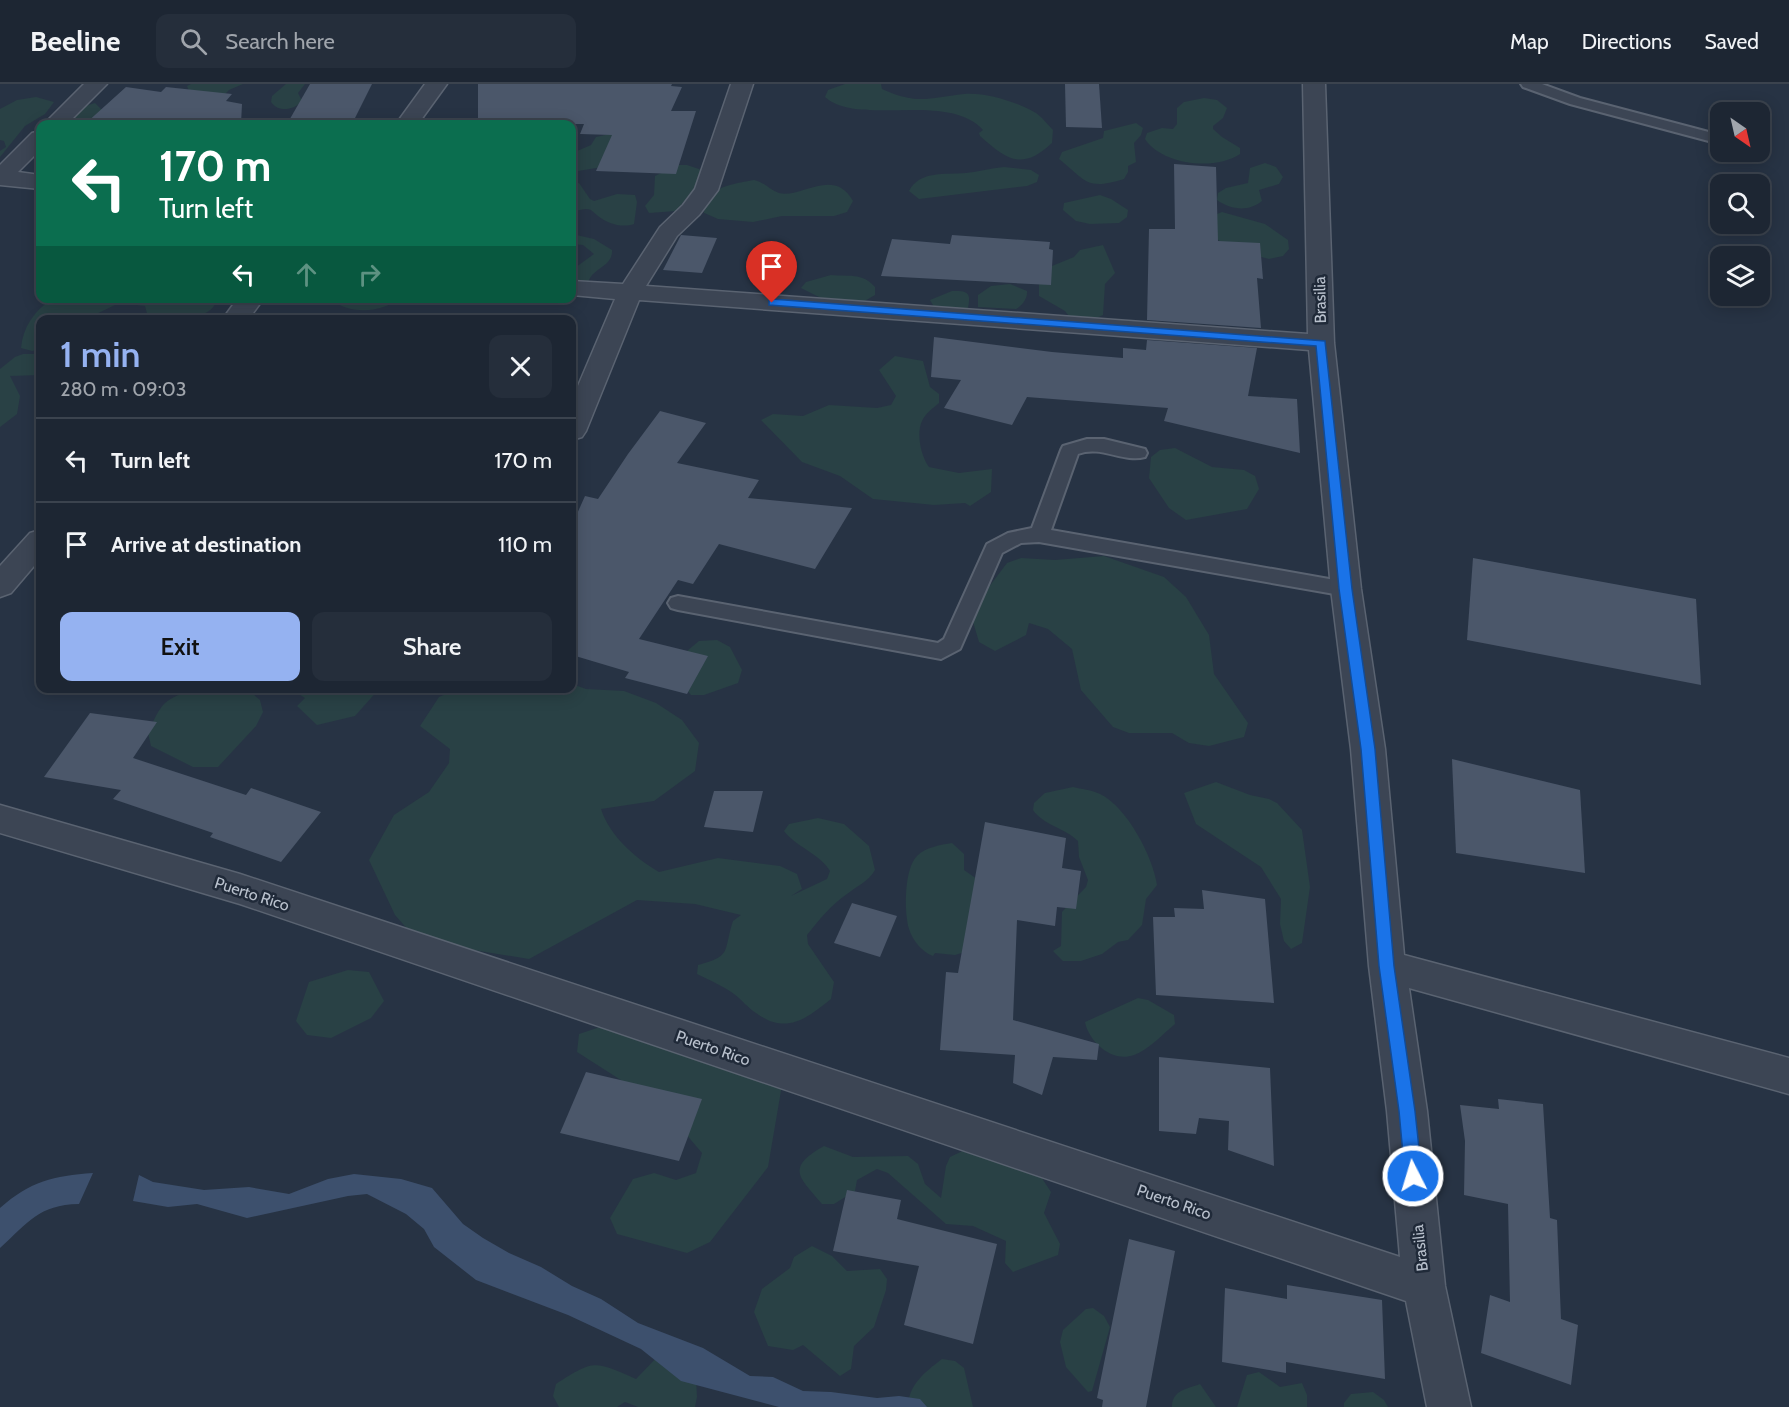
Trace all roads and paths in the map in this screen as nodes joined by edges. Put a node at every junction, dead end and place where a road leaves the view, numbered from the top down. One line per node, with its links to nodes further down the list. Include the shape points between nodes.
1 (96, 84): 6 (street)
2 (436, 84): 7 (street)
3 (742, 84): 13 (street, via 706,190 668,232)
4 (1314, 84): 16 (street, Brasilia)
5 (1528, 84): 8 (lane, via 1575,101)
6 (59, 120)
7 (410, 120)
8 (1710, 137)
9 (36, 142): 10 (street)
10 (0, 177): 11 (street)
11 (36, 182)
12 (576, 288): 13 (street)
13 (630, 292): 16 (street); 17 (street)
14 (248, 303): 15 (street)
15 (238, 315)
16 (1321, 343): 22 (street, Brasilia)
17 (576, 421)
18 (1138, 453): 19 (lane, via 1096,444 1070,450)
19 (1039, 534): 22 (lane); 23 (lane, via 1007,539 994,549 952,644 941,651)
20 (36, 545): 21 (street)
21 (0, 586)
22 (1346, 589): 25 (street, Brasilia, via 1368,749)
23 (678, 603)
24 (0, 819): 27 (street, Puerto Rico, via 240,889)
25 (1387, 966): 26 (street); 27 (street, Brasilia, via 1407,1111)
26 (1789, 1076)
27 (1424, 1286): 28 (street, Brasilia)
28 (1456, 1404)

